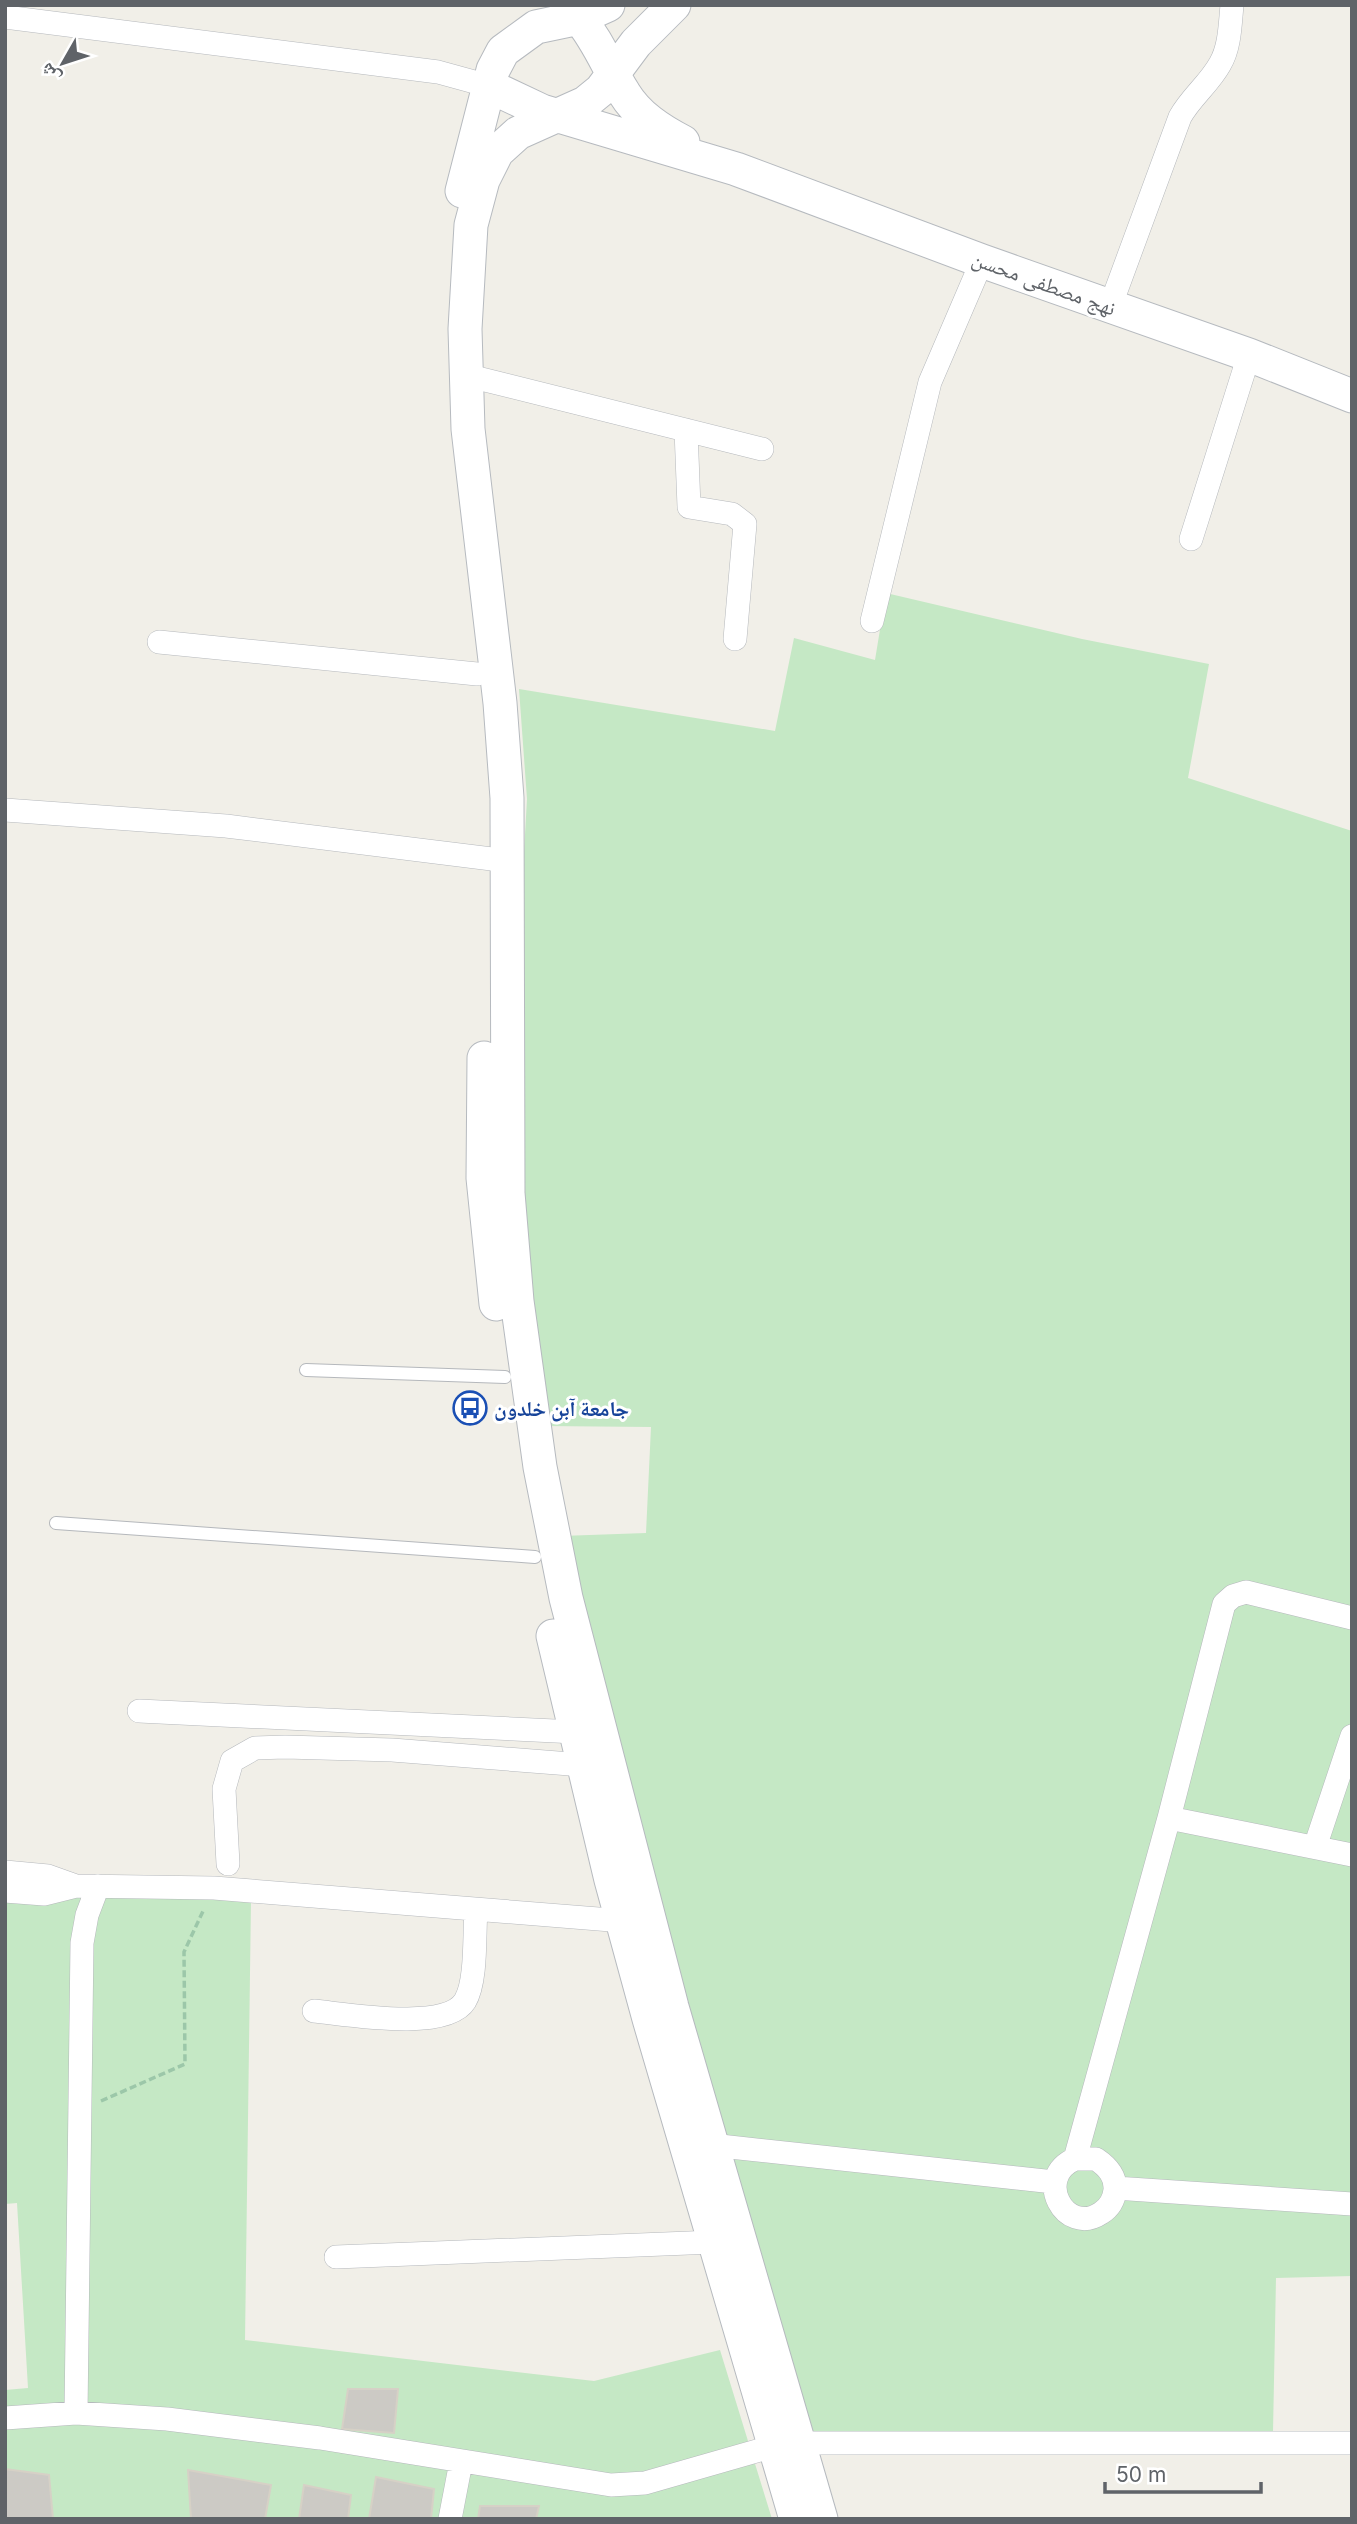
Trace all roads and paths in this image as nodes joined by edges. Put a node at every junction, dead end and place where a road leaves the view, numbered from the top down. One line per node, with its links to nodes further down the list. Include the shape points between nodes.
1 (674, 5): 5 (main road, via 636,43)
2 (1232, 5): 10 (street, via 1225,52 1180,117)
3 (593, 12): 5 (main road, نهج مصطفى محسن, via 598,42); 6 (main road, via 545,23 515,40 503,51)
4 (5, 17): 6 (street, via 438,72)
5 (614, 74): 7 (main road, via 585,103); 8 (main road, نهج مصطفى محسن, via 624,94 654,125)
6 (489, 86): 7 (main road, نهج مصطفى محسن); 20 (main road, via 456,221 450,328 456,504)
7 (555, 114): 8 (main road, نهج مصطفى محسن); 12 (main road, via 506,143 483,180 471,225)
8 (736, 169): 9 (main road, نهج مصطفى محسن)
9 (982, 261): 10 (main road, نهج مصطفى محسن); 17 (street, via 930,382)
10 (1110, 307): 11 (main road, نهج مصطفى محسن)
11 (1249, 355): 13 (main road, نهج مصطفى محسن); 16 (street)
12 (465, 375): 14 (street); 22 (main road, via 500,704)
13 (1352, 396)
14 (686, 430): 15 (street); 18 (street, via 689,507 732,514 745,524)
15 (762, 449)
16 (1191, 539)
17 (872, 621)
18 (735, 639)
19 (159, 642): 20 (street)
20 (477, 674): 22 (main road, via 486,806)
21 (5, 810): 22 (street, via 226,826)
22 (496, 858): 24 (main road, via 487,914 483,1178); 41 (main road, via 517,1301 551,1533)
23 (306, 1370): 24 (lane)
24 (505, 1377): 26 (main road)
25 (56, 1522): 26 (lane)
26 (535, 1557): 29 (main road)
27 (1352, 1618): 32 (street, via 1246,1592 1233,1595 1224,1604)
28 (139, 1710): 29 (street)
29 (576, 1732): 31 (main road)
30 (1352, 1736): 33 (street)
31 (583, 1765): 35 (street, via 392,1750 255,1748 232,1761 226,1777); 41 (main road)
32 (1168, 1818): 33 (street); 45 (street)
33 (1314, 1847): 34 (street)
34 (1352, 1855)
35 (228, 1864)
36 (5, 1872): 37 (street)
37 (87, 1886): 38 (street); 39 (street, via 44,1894); 43 (street)
38 (214, 1888): 40 (street); 43 (path, via 184,1952 185,2064)
39 (5, 1891)
40 (476, 1910): 41 (street); 42 (street, via 470,1988 464,2003 451,2013 402,2018)
41 (636, 1922): 44 (main road); 49 (main road)
42 (314, 2011)
43 (78, 2111): 51 (street)
44 (711, 2146): 46 (street); 54 (main road)
45 (1075, 2159): 46 (street, via 1061,2168); 47 (street, via 1102,2163 1112,2174)
46 (1054, 2182): 47 (street, via 1062,2209 1082,2218 1108,2208)
47 (1115, 2188): 48 (street)
48 (1352, 2204)
49 (714, 2242): 50 (street); 54 (main road)
50 (336, 2257)
51 (76, 2413): 52 (street); 55 (street, via 320,2438)
52 (5, 2418)
53 (1352, 2443): 54 (street)
54 (786, 2444): 55 (street, via 645,2483 611,2485); 57 (main road); 58 (main road)
55 (461, 2462): 56 (street)
56 (450, 2519)
57 (796, 2519)
58 (821, 2519)

